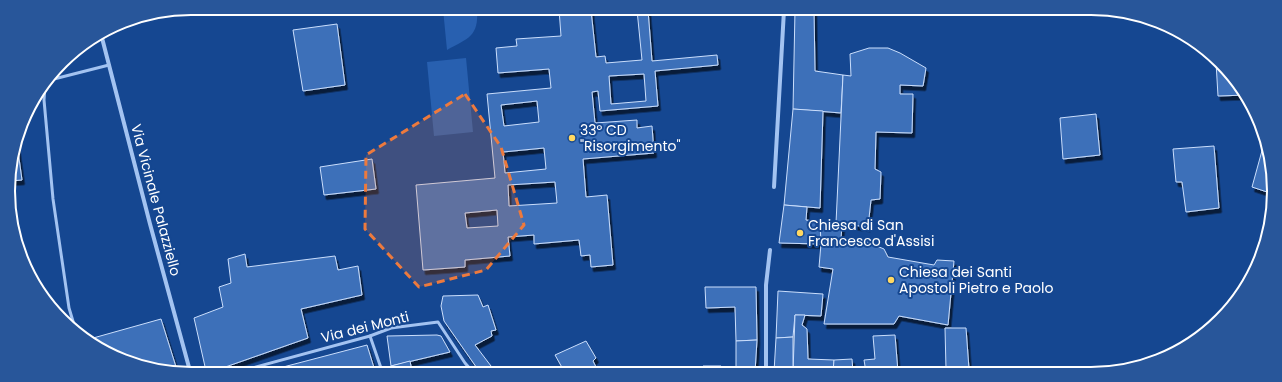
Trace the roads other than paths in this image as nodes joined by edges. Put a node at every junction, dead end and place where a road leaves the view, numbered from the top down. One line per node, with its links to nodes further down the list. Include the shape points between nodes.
1 (784, 15): 6 (street)
2 (102, 39): 3 (street, Via Vicinale Palazziello)
3 (109, 65): 4 (lane); 10 (street, Via Vicinale Palazziello)
4 (56, 79)
5 (44, 94): 8 (lane, via 53,199)
6 (774, 187)
7 (770, 250): 14 (street, via 766,285)
8 (73, 321)
9 (370, 336): 11 (lane, Via dei Monti); 12 (lane); 13 (lane, Via dei Monti, via 391,328 438,322)
10 (189, 367)
11 (256, 367)
12 (381, 367)
13 (468, 367)
14 (766, 367)

